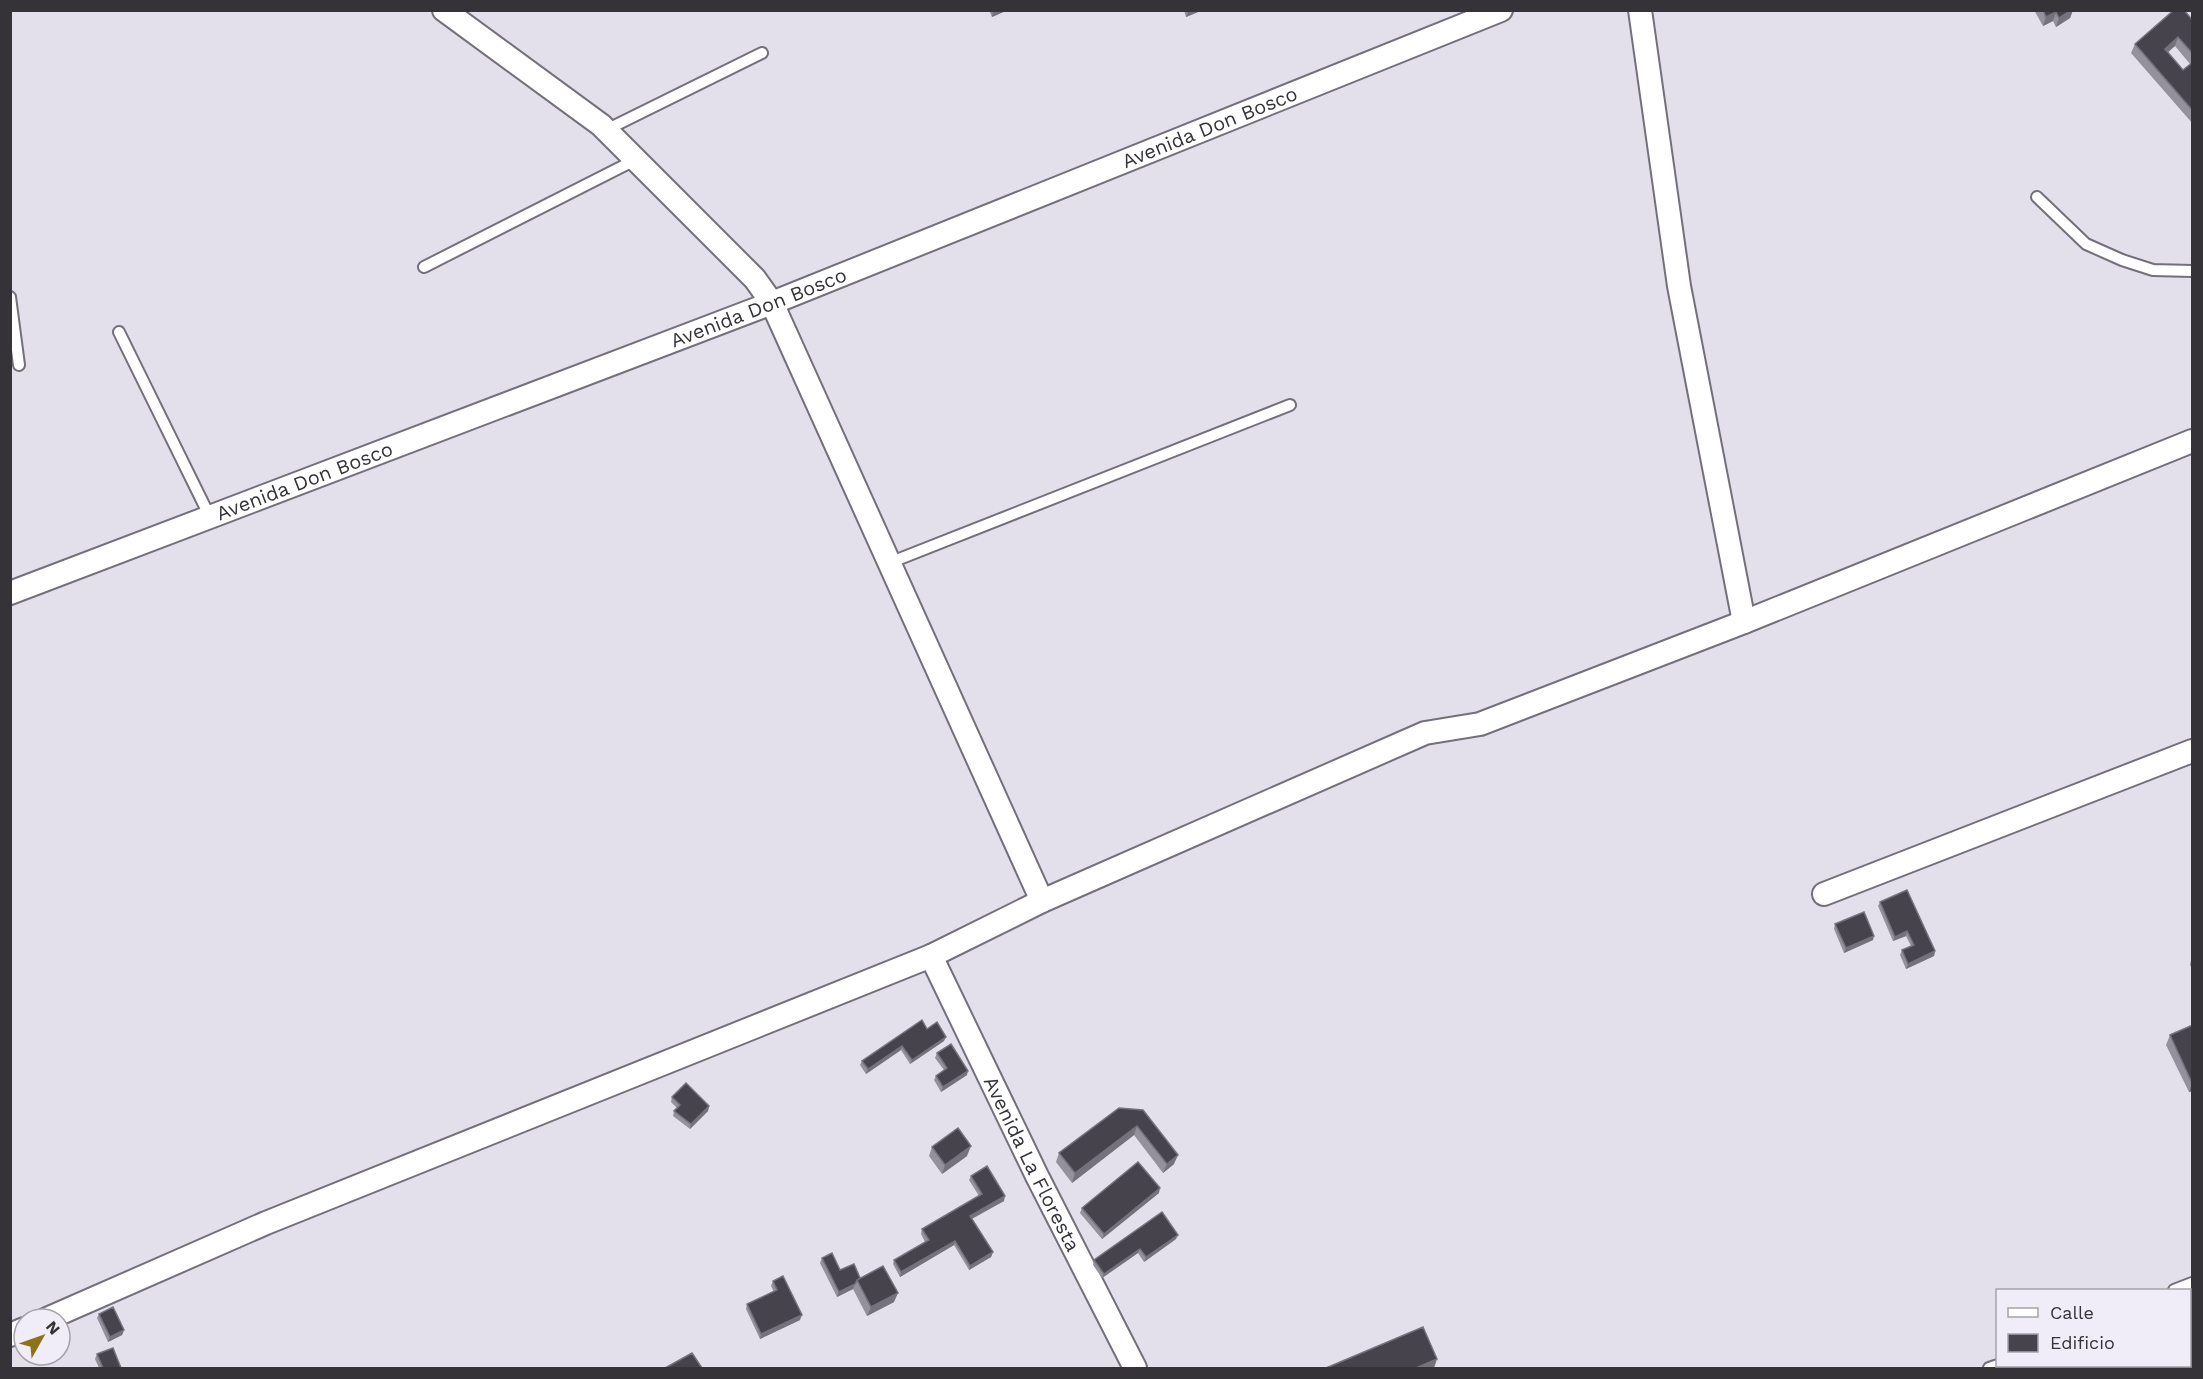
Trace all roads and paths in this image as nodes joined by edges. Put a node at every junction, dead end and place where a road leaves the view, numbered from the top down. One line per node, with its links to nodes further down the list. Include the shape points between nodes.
1 (444, 10): 5 (street)
2 (1502, 10): 11 (street, Avenida Don Bosco)
3 (1640, 10): 19 (street, via 1679,286)
4 (762, 53): 5 (lane)
5 (606, 130): 6 (street)
6 (635, 160): 8 (lane); 11 (street, via 755,279)
7 (2037, 197): 9 (lane, via 2086,244 2153,270)
8 (424, 267)
9 (2193, 271)
10 (10, 297): 13 (lane)
11 (772, 303): 16 (street, Avenida Don Bosco); 17 (street)
12 (118, 332): 16 (lane)
13 (19, 365)
14 (1290, 405): 17 (lane)
15 (2193, 441): 19 (street)
16 (210, 517): 18 (street, Avenida Don Bosco)
17 (888, 563): 22 (street)
18 (10, 593)
19 (1744, 622): 22 (street, via 1480,724 1425,733)
20 (2193, 751): 21 (street)
21 (1824, 894)
22 (1042, 901): 23 (street)
23 (932, 956): 26 (street, via 266,1223); 27 (street, Avenida La Floresta, via 1037,1176)
24 (2193, 1282): 25 (lane)
25 (2176, 1289)
26 (72, 1308)
27 (1135, 1368)

